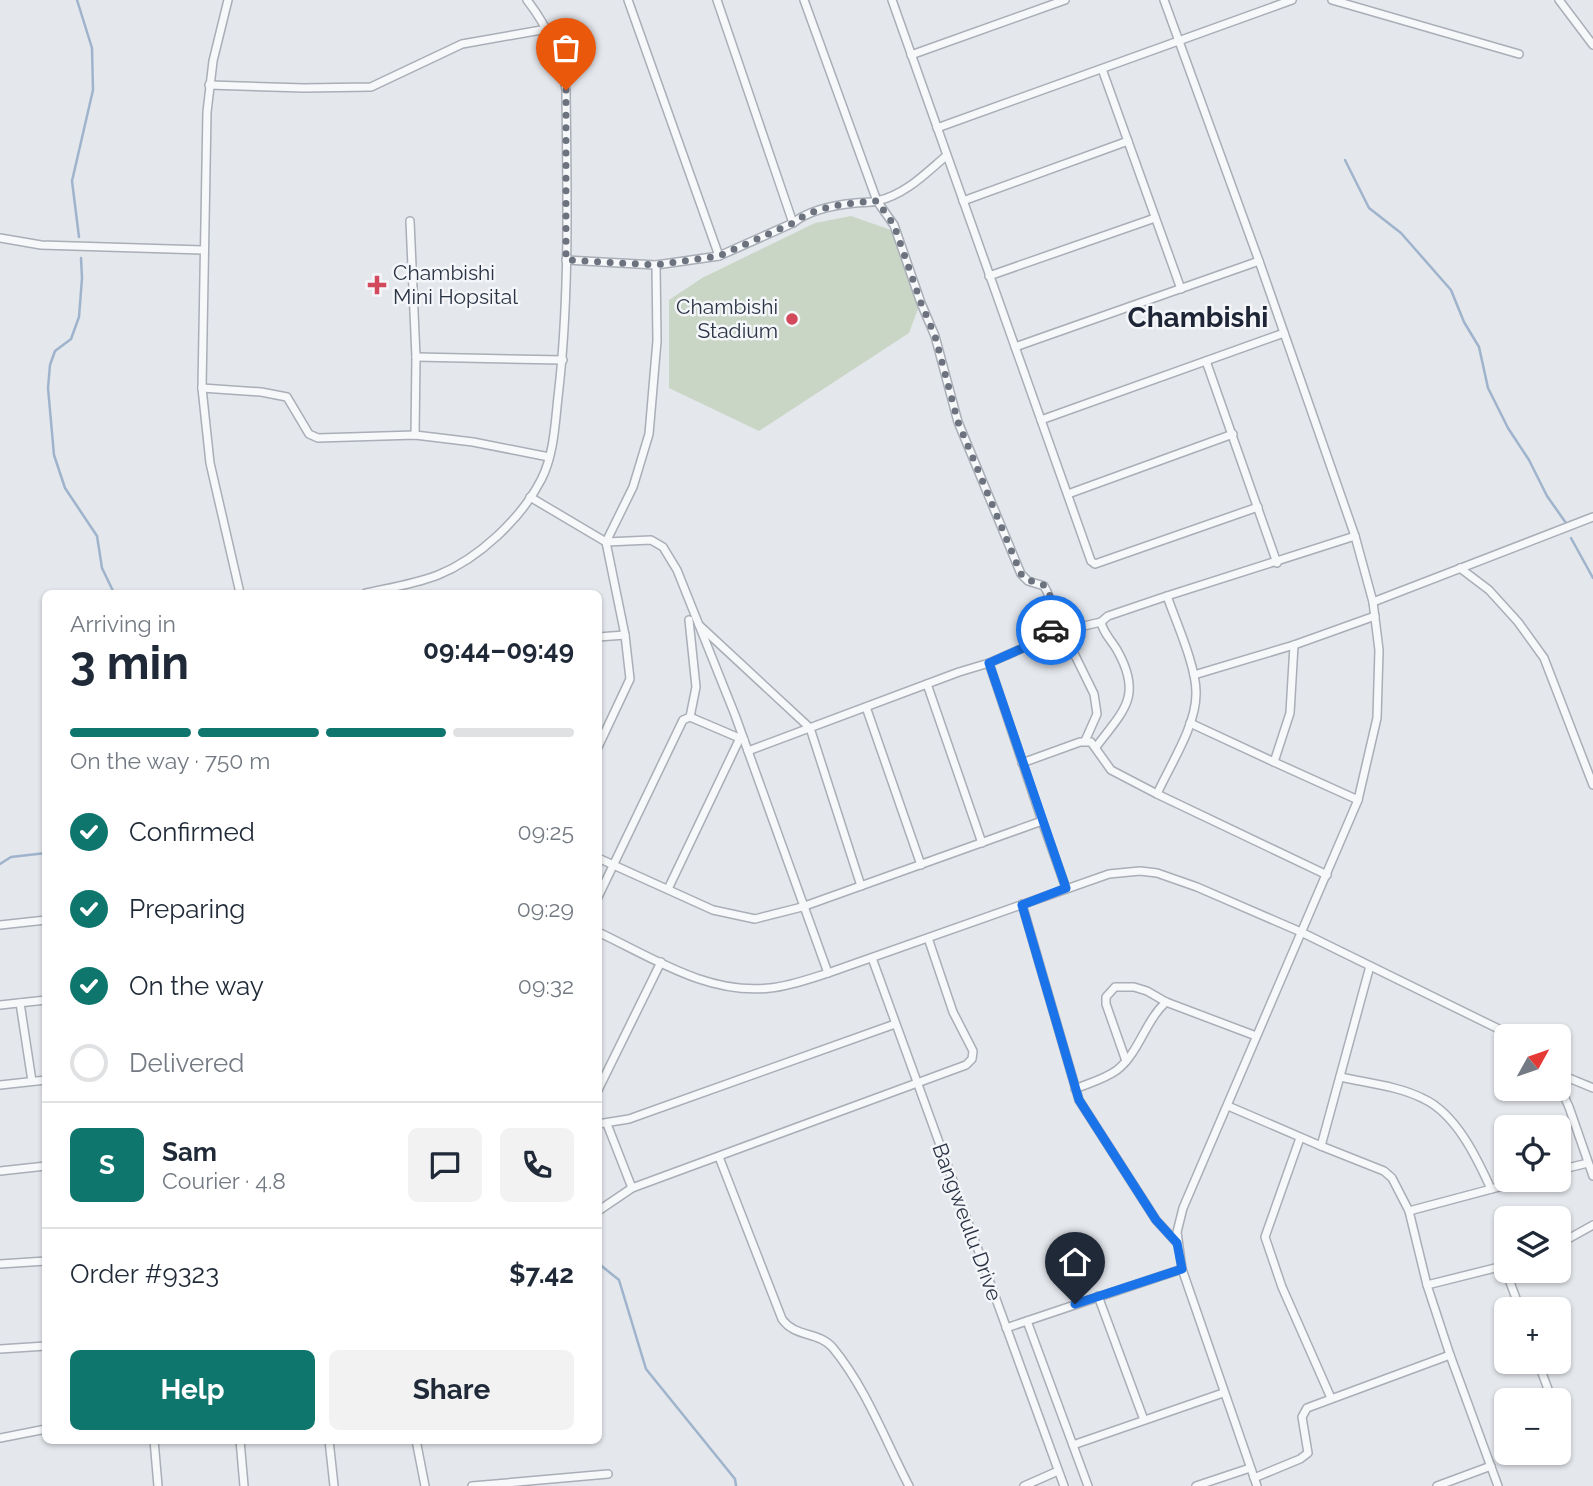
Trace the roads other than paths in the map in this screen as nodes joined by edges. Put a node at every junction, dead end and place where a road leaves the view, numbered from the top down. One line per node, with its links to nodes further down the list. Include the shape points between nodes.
1 (228, 0): 18 (street)
2 (527, 0): 12 (street)
3 (628, 0): 29 (street)
4 (717, 0): 26 (street)
5 (804, 0): 22 (street)
6 (892, 0): 16 (street)
7 (1065, 0): 16 (street)
8 (1164, 0): 13 (street)
9 (1292, 0): 13 (street)
10 (1332, 0): 15 (street)
11 (1559, 0): 14 (street)
12 (547, 29): 18 (street, via 462,44 371,87); 30 (street, via 566,90)
13 (1180, 42): 17 (street); 31 (street)
14 (1593, 45)
15 (1519, 54)
16 (911, 55): 19 (street)
17 (1102, 69): 19 (street); 20 (street)
18 (209, 85): 28 (street)
19 (937, 128): 21 (street)
20 (1128, 141): 23 (street); 24 (street)
21 (946, 156): 22 (street, via 907,188); 23 (street)
22 (877, 201): 26 (street, via 822,210); 61 (street, via 894,225 935,336 958,422 1021,574 1048,592)
23 (963, 201): 33 (street)
24 (1155, 218): 33 (street); 34 (street)
25 (411, 221): 37 (street)
26 (793, 223): 29 (street)
27 (0, 238): 28 (street, via 41,245)
28 (203, 250): 40 (street)
29 (719, 256): 32 (street)
30 (566, 260): 32 (street); 38 (street)
31 (1259, 261): 34 (street); 35 (street)
32 (656, 265): 50 (street, via 657,341 649,434 633,487)
33 (989, 276): 36 (street)
34 (1181, 289): 36 (street)
35 (1284, 333): 39 (street); 49 (street)
36 (1015, 347): 41 (street)
37 (416, 357): 38 (street); 42 (street)
38 (563, 360): 44 (street)
39 (1206, 361): 41 (street); 43 (street)
40 (202, 388): 42 (street, via 286,397 309,434 318,438); 53 (street, via 210,463)
41 (1041, 420): 45 (street)
42 (415, 435): 44 (street)
43 (1233, 435): 45 (street); 47 (street)
44 (550, 457): 46 (street)
45 (1068, 494): 47 (street, via 1095,564)
46 (530, 497): 50 (street); 54 (street, via 492,539 450,569)
47 (1258, 507): 51 (street)
48 (1593, 517): 52 (street)
49 (1355, 536): 51 (street); 56 (street)
50 (606, 542): 58 (street, via 651,540 663,547 677,570); 62 (street)
51 (1277, 563): 55 (street)
52 (1460, 568): 56 (street); 79 (street, via 1489,590 1544,657)
53 (239, 590)
54 (379, 590)
55 (1167, 596): 59 (street); 66 (street)
56 (1373, 601): 57 (street)
57 (1375, 616): 64 (street); 81 (street, via 1377,718)
58 (692, 621): 69 (street, via 696,687); 71 (street); 73 (street)
59 (1101, 622): 60 (street); 75 (street, via 1122,659 1131,693)
60 (1063, 631): 61 (street); 74 (street, via 1094,694 1097,714)
61 (1050, 634): 65 (street)
62 (625, 635): 63 (street); 72 (street, via 630,679)
63 (602, 638)
64 (1294, 645): 66 (street); 77 (street, via 1290,713)
65 (989, 663): 67 (street); 78 (street)
66 (1194, 675): 70 (street, via 1196,696)
67 (927, 684): 68 (street); 83 (street)
68 (866, 707): 71 (street); 86 (street)
69 (690, 717): 73 (street); 85 (street, via 683,720)
70 (1190, 723): 77 (street); 80 (street)
71 (810, 728): 76 (street); 88 (street)
72 (602, 738)
73 (742, 739): 76 (street); 91 (street)
74 (1085, 741): 75 (street); 78 (street)
75 (1096, 747): 80 (street, via 1111,769)
76 (748, 751): 93 (street)
77 (1274, 762): 81 (street)
78 (1022, 763): 82 (street)
79 (1593, 785)
80 (1157, 794): 87 (street)
81 (1358, 800): 87 (street)
82 (1042, 821): 83 (street); 90 (street)
83 (982, 843): 86 (street)
84 (602, 860): 85 (street)
85 (613, 864): 89 (street); 91 (street)
86 (921, 865): 88 (street)
87 (1327, 875): 96 (street)
88 (861, 886): 93 (street)
89 (602, 888)
90 (1066, 888): 92 (street); 96 (street, via 1124,871 1157,873)
91 (668, 889): 93 (street, via 743,918 768,918)
92 (1022, 905): 98 (street); 119 (street)
93 (803, 907): 102 (street)
94 (42, 920): 95 (street)
95 (0, 925)
96 (1301, 932): 101 (street); 109 (street)
97 (602, 937): 100 (street)
98 (928, 938): 99 (street); 116 (street, via 953,1012 973,1051 966,1065)
99 (872, 958): 102 (street); 107 (street, Bangweulu Drive)
100 (661, 962): 102 (street, via 704,982 738,989 792,985); 115 (street)
101 (1370, 966): 108 (street); 111 (street)
102 (828, 973)
103 (42, 1000): 105 (street)
104 (1166, 1002): 109 (street); 110 (street, via 1154,1013); 110 (street, via 1134,986 1109,991 1106,1004)
105 (20, 1003): 106 (street); 114 (street)
106 (0, 1005)
107 (895, 1024): 116 (street, Bangweulu Drive); 122 (street, via 629,1119)
108 (1494, 1027)
109 (1256, 1036): 121 (street)
110 (1126, 1061): 119 (street, via 1113,1073)
111 (1340, 1077): 124 (street); 133 (street, via 1427,1100 1473,1150)
112 (1572, 1079): 118 (street)
113 (42, 1080): 114 (street)
114 (32, 1081): 117 (street)
115 (602, 1082)
116 (916, 1082): 125 (street); 146 (street, Bangweulu Drive)
117 (0, 1085)
118 (1593, 1088)
119 (1075, 1089): 138 (street, via 1141,1198)
120 (1566, 1101): 126 (street)
121 (1228, 1106): 123 (street); 138 (street, via 1183,1208)
122 (603, 1124): 131 (street)
123 (1300, 1138): 124 (street); 151 (street, via 1265,1237)
124 (1321, 1146): 135 (street, via 1384,1171)
125 (719, 1157): 131 (street); 171 (street, via 782,1319 796,1332 832,1347 861,1389)
126 (1588, 1163): 128 (street); 130 (street)
127 (42, 1166): 129 (street)
128 (1571, 1167)
129 (0, 1171)
130 (1593, 1176)
131 (632, 1188): 134 (street)
132 (1494, 1188): 133 (street)
133 (1491, 1189): 135 (street)
134 (602, 1208)
135 (1409, 1211): 143 (street)
136 (1593, 1225): 137 (street)
137 (1571, 1237)
138 (1177, 1243): 141 (street)
139 (42, 1261): 140 (street)
140 (0, 1265)
141 (1182, 1269): 144 (street); 150 (street)
142 (1494, 1269): 143 (street)
143 (1427, 1285): 149 (street)
144 (1098, 1296): 145 (street); 152 (street)
145 (1027, 1321): 146 (street); 159 (street)
146 (1006, 1328): 162 (street, Bangweulu Drive)
147 (42, 1346): 148 (street)
148 (0, 1349)
149 (1450, 1354): 151 (street); 160 (street)
150 (1223, 1393): 152 (street); 161 (street)
151 (1331, 1398): 164 (street, via 1303,1413 1308,1453)
152 (1144, 1420): 159 (street)
153 (42, 1430): 154 (street)
154 (0, 1438)
155 (154, 1444): 166 (street)
156 (240, 1444): 167 (street)
157 (329, 1444): 168 (street)
158 (417, 1444): 169 (street)
159 (1073, 1445): 174 (street)
160 (1491, 1466): 176 (street); 177 (street)
161 (1250, 1468): 164 (street); 175 (street)
162 (1058, 1471): 172 (street); 173 (street, Bangweulu Drive)
163 (608, 1474): 165 (street)
164 (1255, 1482)
165 (514, 1484): 170 (street)
166 (158, 1486)
167 (244, 1486)
168 (334, 1486)
169 (425, 1486)
170 (472, 1486)
171 (909, 1486)
172 (1024, 1486)
173 (1064, 1486)
174 (1088, 1486)
175 (1196, 1486)
176 (1437, 1486)
177 (1498, 1486)

